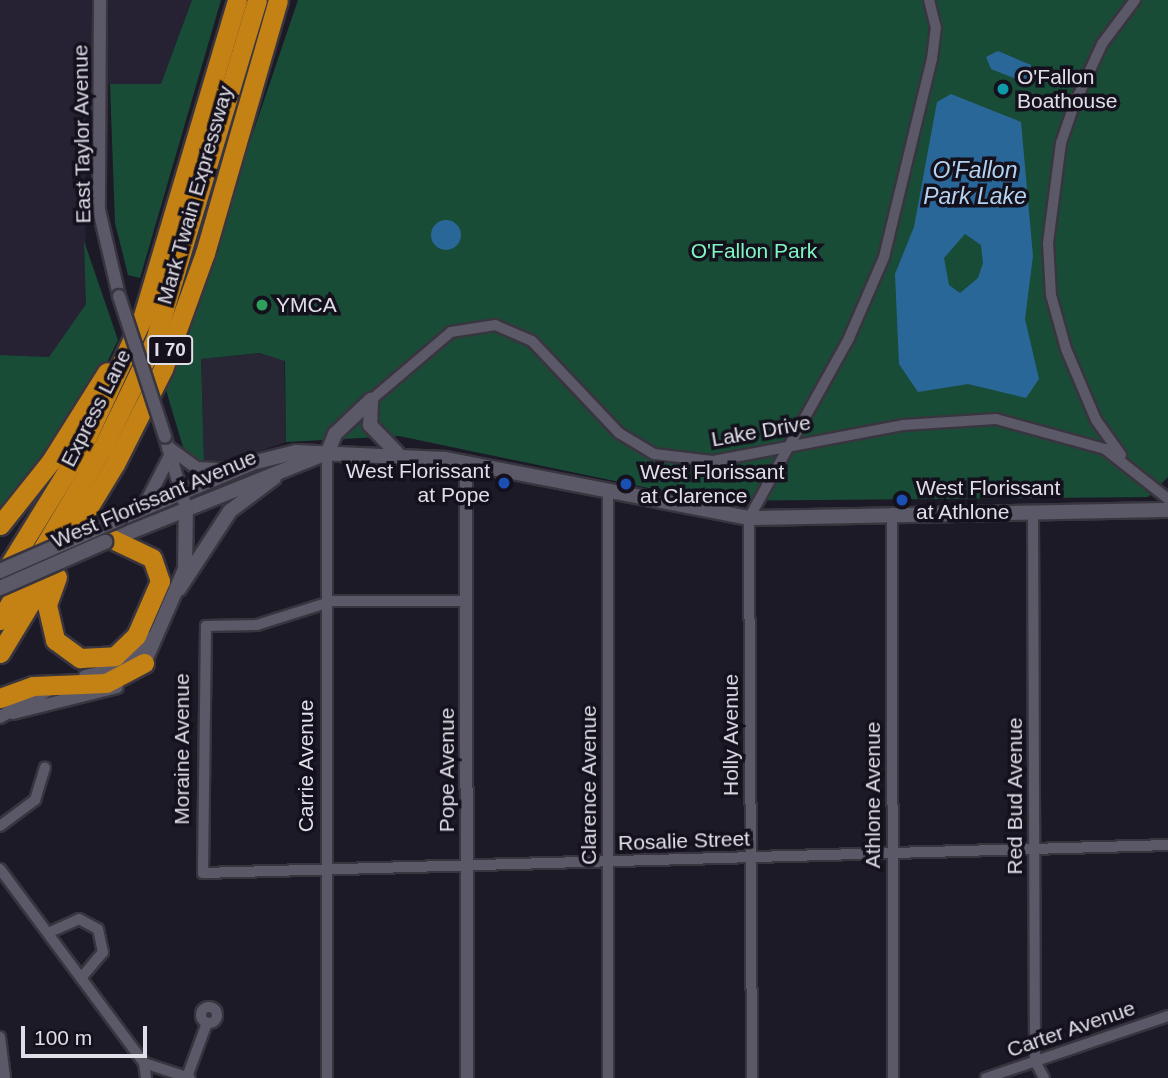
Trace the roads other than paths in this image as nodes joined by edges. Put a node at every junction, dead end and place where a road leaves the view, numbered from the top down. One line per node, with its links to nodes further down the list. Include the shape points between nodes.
1 (100, 0): 11 (street, East Taylor Avenue, bridge, via 99,210 119,296)
2 (237, 0): 9 (highway, Mark Twain Expressway / I 70)
3 (257, 0): 38 (highway, Express Lane, via 155,340 102,449)
4 (278, 0): 8 (highway, Mark Twain Expressway / I 70)
5 (291, 0): 8 (highway)
6 (929, 0): 12 (street, via 936,28 932,59 884,257 849,338)
7 (1135, 0): 16 (street, via 1102,44 1074,106 1061,143 1048,243 1051,295 1066,349 1096,419)
8 (260, 51): 29 (highway, Mark Twain Expressway / I 70, via 174,340 130,437)
9 (151, 295): 28 (highway, via 69,436); 32 (highway, Mark Twain Expressway / I 70, via 83,445)
10 (371, 400): 12 (street, Lake Drive, via 451,332 495,325 532,341 641,449 713,461); 13 (main road, via 335,434); 14 (main road, via 374,433)
11 (168, 446): 18 (street, via 197,468); 19 (street, East Taylor Avenue); 22 (street)
12 (785, 448): 16 (street, Lake Drive, via 903,425 996,419 1080,439); 27 (street)
13 (327, 454): 14 (main road, West Florissant Avenue); 17 (main road, West Florissant Avenue); 18 (main road, West Florissant Avenue, via 296,452); 36 (street, Carrie Avenue)
14 (398, 454): 15 (main road, West Florissant Avenue)
15 (466, 462): 20 (main road, West Florissant Avenue); 35 (street, Pope Avenue)
16 (1128, 463): 21 (street, Lake Drive)
17 (295, 464): 23 (main road, West Florissant Avenue); 34 (main road, via 230,511)
18 (232, 470): 19 (main road, West Florissant Avenue)
19 (182, 491): 22 (main road, West Florissant Avenue); 23 (street, East Taylor Avenue)
20 (608, 492): 27 (main road, West Florissant Avenue); 50 (street, Clarence Avenue)
21 (1168, 499)
22 (143, 508): 31 (main road, West Florissant Avenue, bridge)
23 (186, 508): 30 (main road, West Florissant Avenue); 34 (main road, via 189,544)
24 (1168, 510): 25 (main road, West Florissant Avenue)
25 (1033, 512): 26 (main road, West Florissant Avenue); 47 (street, Red Bud Avenue)
26 (892, 513): 27 (main road, West Florissant Avenue); 48 (street, Athlone Avenue)
27 (749, 518): 49 (street, Holly Avenue)
28 (0, 525)
29 (77, 529): 30 (highway, via 47,617 55,640 80,658 104,659 126,648 158,596 160,580 152,558); 39 (highway, Mark Twain Expressway / I 70)
30 (108, 541): 33 (main road, West Florissant Avenue, bridge)
31 (0, 571)
32 (0, 580)
33 (0, 588)
34 (179, 589): 37 (main road)
35 (466, 601): 36 (street); 51 (street, Pope Avenue)
36 (326, 604): 53 (street, Carrie Avenue); 54 (street, Moraine Avenue, via 257,625 206,626)
37 (170, 608): 40 (main road); 41 (street, via 132,661)
38 (0, 620)
39 (0, 653)
40 (144, 663): 41 (highway, via 106,683); 43 (street, via 107,692)
41 (59, 684): 42 (highway); 43 (street)
42 (0, 698)
43 (0, 718)
44 (45, 766): 45 (street, via 35,800)
45 (0, 826)
46 (1168, 845): 47 (street, Rosalie Street)
47 (1034, 850): 48 (street, Rosalie Street); 60 (street, Red Bud Avenue)
48 (892, 853): 49 (street, Rosalie Street); 69 (street, Athlone Avenue)
49 (751, 857): 50 (street, Rosalie Street); 68 (street, Holly Avenue)
50 (608, 863): 51 (street, Rosalie Street); 67 (street, Clarence Avenue)
51 (467, 867): 53 (street, Rosalie Street); 66 (street, Pope Avenue)
52 (0, 869): 55 (street)
53 (326, 870): 54 (street, Rosalie Street); 65 (street, Carrie Avenue)
54 (203, 873)
55 (48, 933): 56 (street); 56 (street, via 79,919 98,929 103,952)
56 (81, 978): 61 (street)
57 (1168, 1016): 60 (street, Carter Avenue)
58 (207, 1023): 64 (street)
59 (0, 1037): 62 (street)
60 (1035, 1061): 70 (street, Carter Avenue); 71 (street, Red Bud Avenue)
61 (144, 1063): 63 (street); 64 (street)
62 (5, 1078)
63 (145, 1078)
64 (188, 1078)
65 (327, 1078)
66 (467, 1078)
67 (608, 1078)
68 (752, 1078)
69 (893, 1078)
70 (986, 1078)
71 (1044, 1078)

